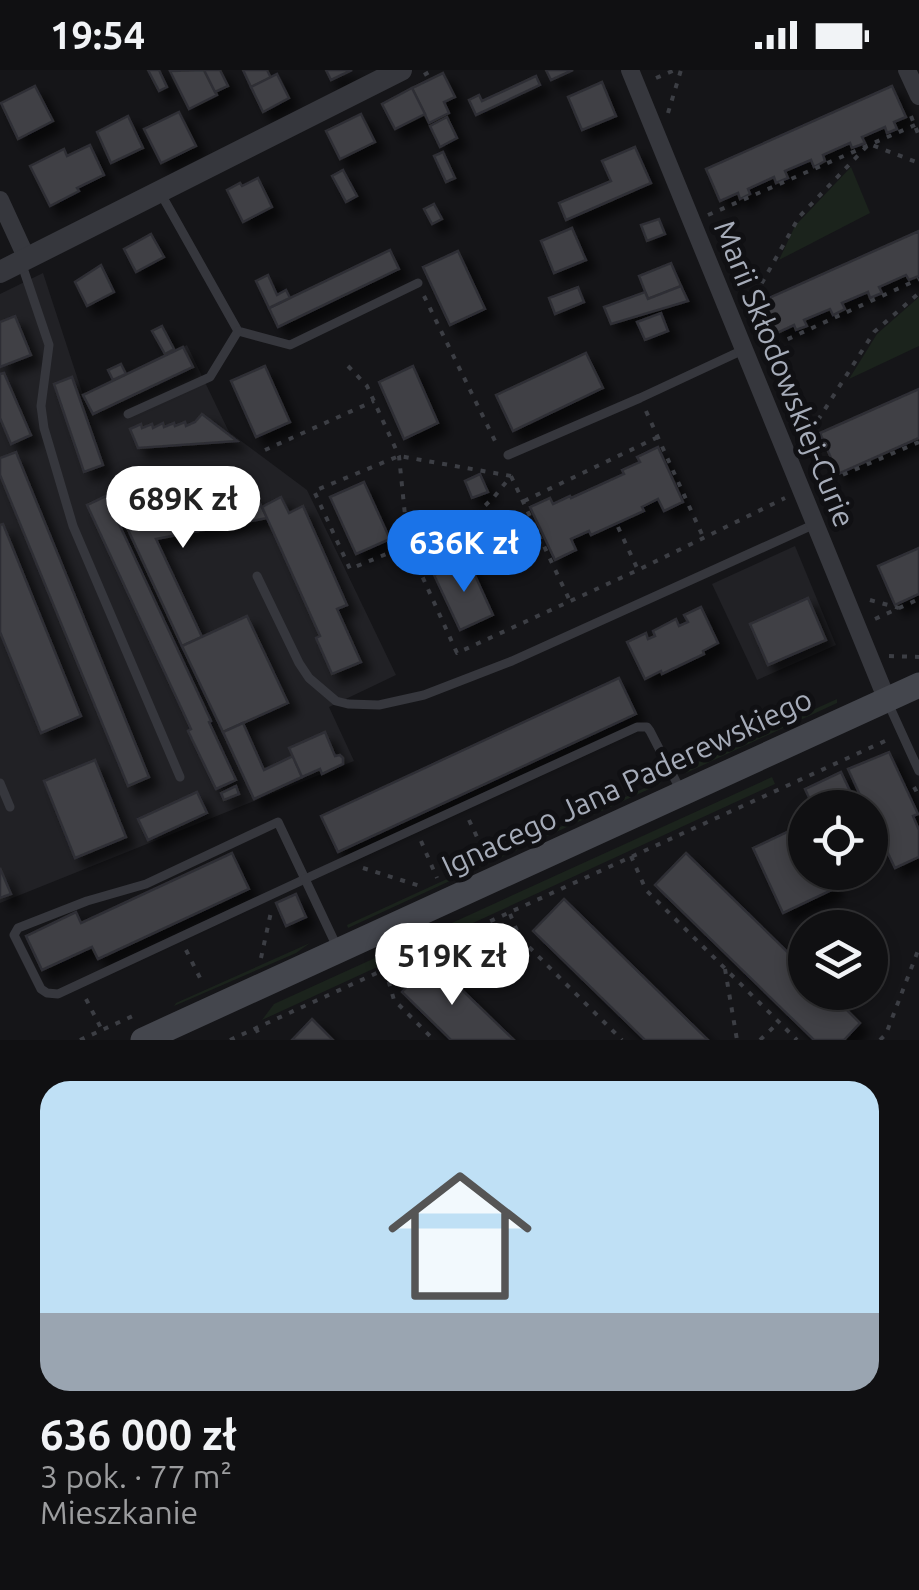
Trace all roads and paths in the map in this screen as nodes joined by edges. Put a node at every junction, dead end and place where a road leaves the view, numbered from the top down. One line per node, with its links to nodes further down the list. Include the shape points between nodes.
1 (399, 70): 11 (street)
2 (630, 70): 20 (street, Marii Skłodowskiej-Curie)
3 (678, 70): 5 (path); 7 (path)
4 (908, 70): 6 (street)
5 (652, 80)
6 (919, 96)
7 (667, 118)
8 (914, 125): 9 (path)
9 (868, 144): 10 (path); 13 (path); 18 (path, via 800,217)
10 (919, 163)
11 (160, 191): 14 (street); 19 (lane)
12 (0, 200): 14 (street)
13 (708, 216)
14 (16, 264): 54 (lane, via 50,344 41,406 73,526)
15 (919, 279): 20 (path)
16 (418, 283): 19 (lane, via 290,345); 30 (path)
17 (919, 293): 27 (path, via 874,332)
18 (746, 310)
19 (238, 331): 24 (lane, via 210,378)
20 (754, 350): 22 (lane); 36 (street, Marii Skłodowskiej-Curie)
21 (348, 366): 23 (path)
22 (640, 398): 25 (path); 30 (lane)
23 (374, 400): 28 (path); 29 (path)
24 (128, 414)
25 (658, 437): 35 (path); 38 (path)
26 (919, 442): 33 (path)
27 (802, 444)
28 (264, 450)
29 (399, 456): 32 (path); 39 (path); 39 (path, via 314,491 350,569)
30 (505, 456)
31 (506, 466): 32 (path)
32 (511, 476): 35 (path); 40 (path)
33 (819, 484)
34 (786, 498): 38 (path)
35 (524, 501): 45 (path)
36 (815, 524): 42 (lane, via 512,661 379,705 336,701 309,678); 51 (street, Marii Skłodowskiej-Curie)
37 (618, 526): 41 (path)
38 (704, 538): 41 (path)
39 (408, 545): 40 (path)
40 (420, 570): 45 (path, via 457,652)
41 (638, 570): 45 (path)
42 (257, 576)
43 (866, 599): 46 (path)
44 (919, 600): 46 (path)
45 (570, 601)
46 (899, 608): 47 (path)
47 (875, 619)
48 (889, 656): 49 (path)
49 (919, 657)
50 (919, 685): 51 (main road, Ignacego Jana Paderewskiego)
51 (886, 700): 53 (lane); 56 (main road, Ignacego Jana Paderewskiego)
52 (872, 747): 61 (path)
53 (919, 772)
54 (180, 777)
55 (0, 783): 57 (lane)
56 (682, 794): 58 (lane, via 642,726); 70 (main road, Ignacego Jana Paderewskiego)
57 (10, 807)
58 (464, 807): 59 (lane); 60 (path)
59 (416, 829): 62 (lane); 63 (path)
60 (486, 856)
61 (632, 856): 67 (path); 72 (path, via 646,890)
62 (342, 862): 64 (lane); 65 (path)
63 (437, 878)
64 (305, 879): 66 (lane); 70 (lane); 74 (lane, via 278,822 146,884 16,930 41,989 58,994)
65 (420, 886)
66 (275, 893): 68 (lane); 71 (path)
67 (510, 912): 73 (path); 83 (path, via 520,938)
68 (180, 937): 74 (lane); 75 (path)
69 (919, 948): 87 (path)
70 (339, 951): 79 (main road, Ignacego Jana Paderewskiego)
71 (261, 958)
72 (725, 968): 76 (path); 84 (path)
73 (385, 969): 77 (path); 82 (path, via 394,1000)
74 (79, 984): 78 (path)
75 (203, 984)
76 (779, 1022): 85 (path); 86 (path)
77 (256, 1028): 80 (path); 81 (path)
78 (102, 1030)
79 (143, 1040)
80 (230, 1040)
81 (261, 1040)
82 (434, 1040)
83 (622, 1040)
84 (737, 1040)
85 (760, 1040)
86 (797, 1040)
87 (880, 1040)

